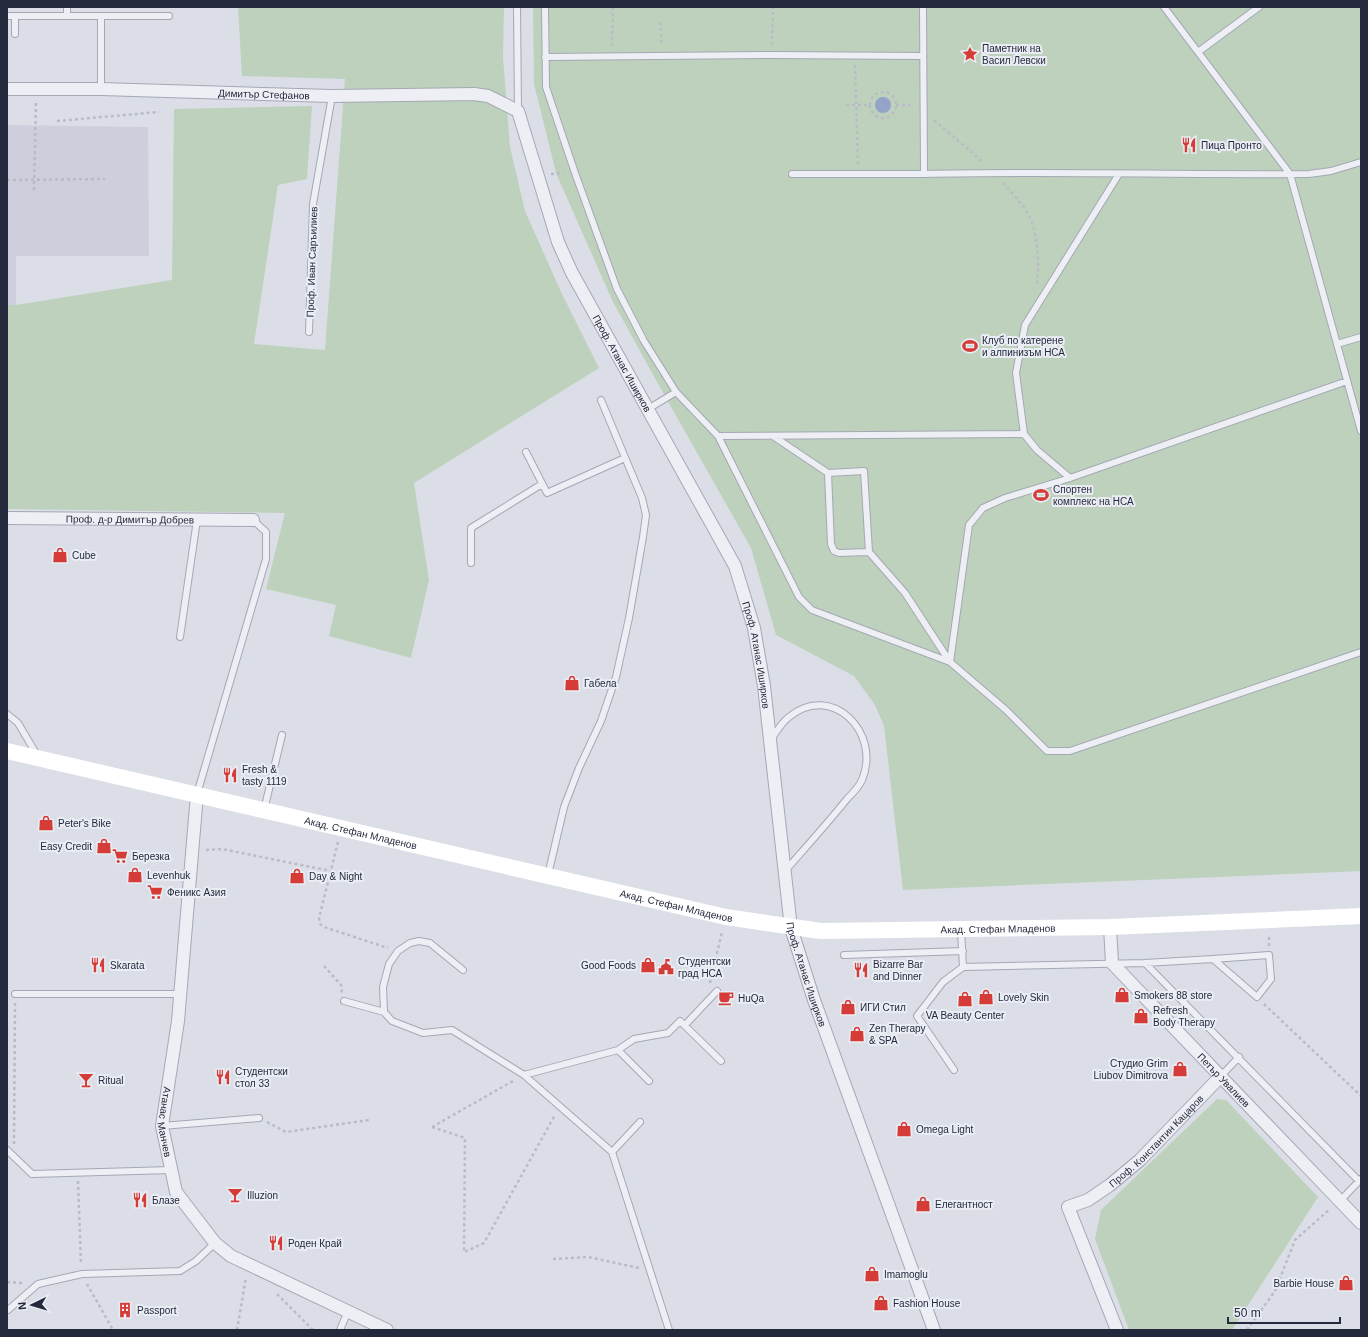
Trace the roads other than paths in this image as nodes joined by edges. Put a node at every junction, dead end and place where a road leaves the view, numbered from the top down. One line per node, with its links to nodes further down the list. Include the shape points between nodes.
1 (67, 7): 9 (lane)
2 (517, 7): 19 (lane, Проф. Атанас Иширков)
3 (546, 7): 15 (lane)
4 (923, 7): 14 (lane)
5 (1164, 7): 13 (lane)
6 (1259, 7): 13 (lane)
7 (7, 16): 8 (lane)
8 (15, 16): 9 (lane); 12 (lane)
9 (67, 16): 10 (lane)
10 (101, 16): 11 (lane); 17 (lane)
11 (169, 16)
12 (15, 34)
13 (1198, 52): 24 (lane)
14 (922, 56): 15 (lane); 22 (lane)
15 (546, 57): 29 (lane, via 546,87 617,289 644,341)
16 (7, 89): 17 (street, Димитър Стефанов)
17 (101, 89): 18 (street, Димитър Стефанов)
18 (332, 96): 19 (street, Димитър Стефанов, via 474,94 488,96); 25 (lane, Проф. Иван Саръилиев, via 313,204)
19 (518, 111): 31 (street, Проф. Атанас Иширков, via 558,242 572,273)
20 (1361, 162): 24 (lane, via 1330,171)
21 (792, 174): 22 (lane)
22 (924, 174): 23 (lane)
23 (1119, 174): 24 (lane); 33 (lane, via 1025,325 1016,373)
24 (1290, 174): 27 (lane)
25 (309, 332)
26 (1361, 337): 27 (lane)
27 (1337, 344): 28 (lane)
28 (1347, 381): 32 (lane); 39 (lane)
29 (676, 392): 31 (lane); 34 (lane)
30 (601, 400): 37 (lane)
31 (648, 410): 51 (street, Проф. Атанас Иширков, via 735,566 754,628)
32 (1361, 431)
33 (1024, 434): 35 (lane); 39 (lane, via 1037,450)
34 (718, 436): 35 (lane); 48 (lane, via 799,597 812,610)
35 (773, 436): 38 (lane)
36 (526, 452): 40 (lane)
37 (625, 458): 40 (lane, via 547,493); 57 (lane, via 642,498 646,515 629,618 616,677 601,721 564,807)
38 (828, 472): 44 (lane, via 831,544 834,551); 44 (lane, via 864,471)
39 (1070, 478): 48 (lane, via 1005,498 982,508 969,525)
40 (542, 484): 45 (lane, via 471,528)
41 (7, 518): 42 (street, Проф. д-р Димитър Добрев)
42 (197, 520): 43 (street, Проф. д-р Димитър Добрев); 46 (lane)
43 (253, 520): 54 (lane, via 266,532 266,559)
44 (869, 552): 48 (lane, via 906,593)
45 (471, 563)
46 (180, 637)
47 (1361, 652): 48 (lane, via 1070,751 1047,751 1006,710)
48 (950, 662)
49 (7, 714): 53 (lane, via 18,723)
50 (282, 735): 55 (lane)
51 (771, 739): 56 (street, Проф. Атанас Иширков); 56 (lane, via 789,716 812,706 827,707 842,712 853,720 862,734 868,755 862,781)
52 (7, 751): 53 (street, Акад. Стефан Младенов)
53 (40, 759): 54 (street, Акад. Стефан Младенов)
54 (197, 794): 55 (street, Акад. Стефан Младенов); 71 (street, Атанас Манчев)
55 (264, 810): 57 (street, Акад. Стефан Младенов)
56 (785, 871): 60 (street, Проф. Атанас Иширков)
57 (548, 876): 60 (street, Акад. Стефан Младенов, via 726,917)
58 (1361, 916): 59 (street, Акад. Стефан Младенов)
59 (1110, 927): 61 (street, Акад. Стефан Младенов); 65 (street)
60 (791, 928): 61 (street, Акад. Стефан Младенов, via 820,931); 97 (street, Проф. Атанас Иширков, via 814,1000)
61 (961, 930): 62 (lane)
62 (963, 951): 63 (lane); 67 (lane)
63 (844, 955)
64 (1213, 958): 64 (lane, via 1269,955 1271,979 1257,997); 66 (lane)
65 (1112, 963): 66 (lane); 67 (lane); 80 (street, Петър Увалиев)
66 (1145, 963): 76 (lane)
67 (963, 967): 78 (lane, via 943,982 917,1016)
68 (463, 970): 73 (lane, via 430,943 410,943 398,951 390,964 383,987)
69 (717, 991): 74 (lane)
70 (14, 994): 71 (lane)
71 (180, 994): 84 (street, Атанас Манчев)
72 (344, 1001): 73 (lane)
73 (384, 1012): 79 (lane, via 392,1021 423,1033 452,1030)
74 (684, 1025): 75 (lane, via 680,1021 668,1033 634,1040); 77 (lane)
75 (618, 1050): 79 (lane); 81 (lane)
76 (1239, 1057): 80 (lane); 88 (lane)
77 (720, 1061)
78 (954, 1070)
79 (524, 1075): 86 (lane)
80 (1220, 1077): 89 (street, Петър Увалиев); 98 (street, Проф. Константин Кацаров, via 1140,1160 1088,1200 1068,1207)
81 (649, 1081)
82 (259, 1118): 84 (lane)
83 (640, 1122): 86 (lane)
84 (162, 1126): 87 (street, Атанас Манчев)
85 (7, 1150): 87 (lane, via 32,1174)
86 (612, 1152): 96 (lane)
87 (171, 1170): 91 (street, Атанас Манчев, via 176,1192)
88 (1360, 1180): 89 (lane)
89 (1340, 1201): 90 (street, Петър Увалиев)
90 (1361, 1223)
91 (214, 1243): 92 (lane, via 196,1261 180,1271 82,1274 38,1284); 93 (street, Атанас Манчев, via 248,1265)
92 (8, 1310)
93 (349, 1311): 94 (lane); 95 (street, Атанас Манчев)
94 (340, 1330)
95 (387, 1330)
96 (669, 1330)
97 (934, 1330)
98 (1117, 1330)

